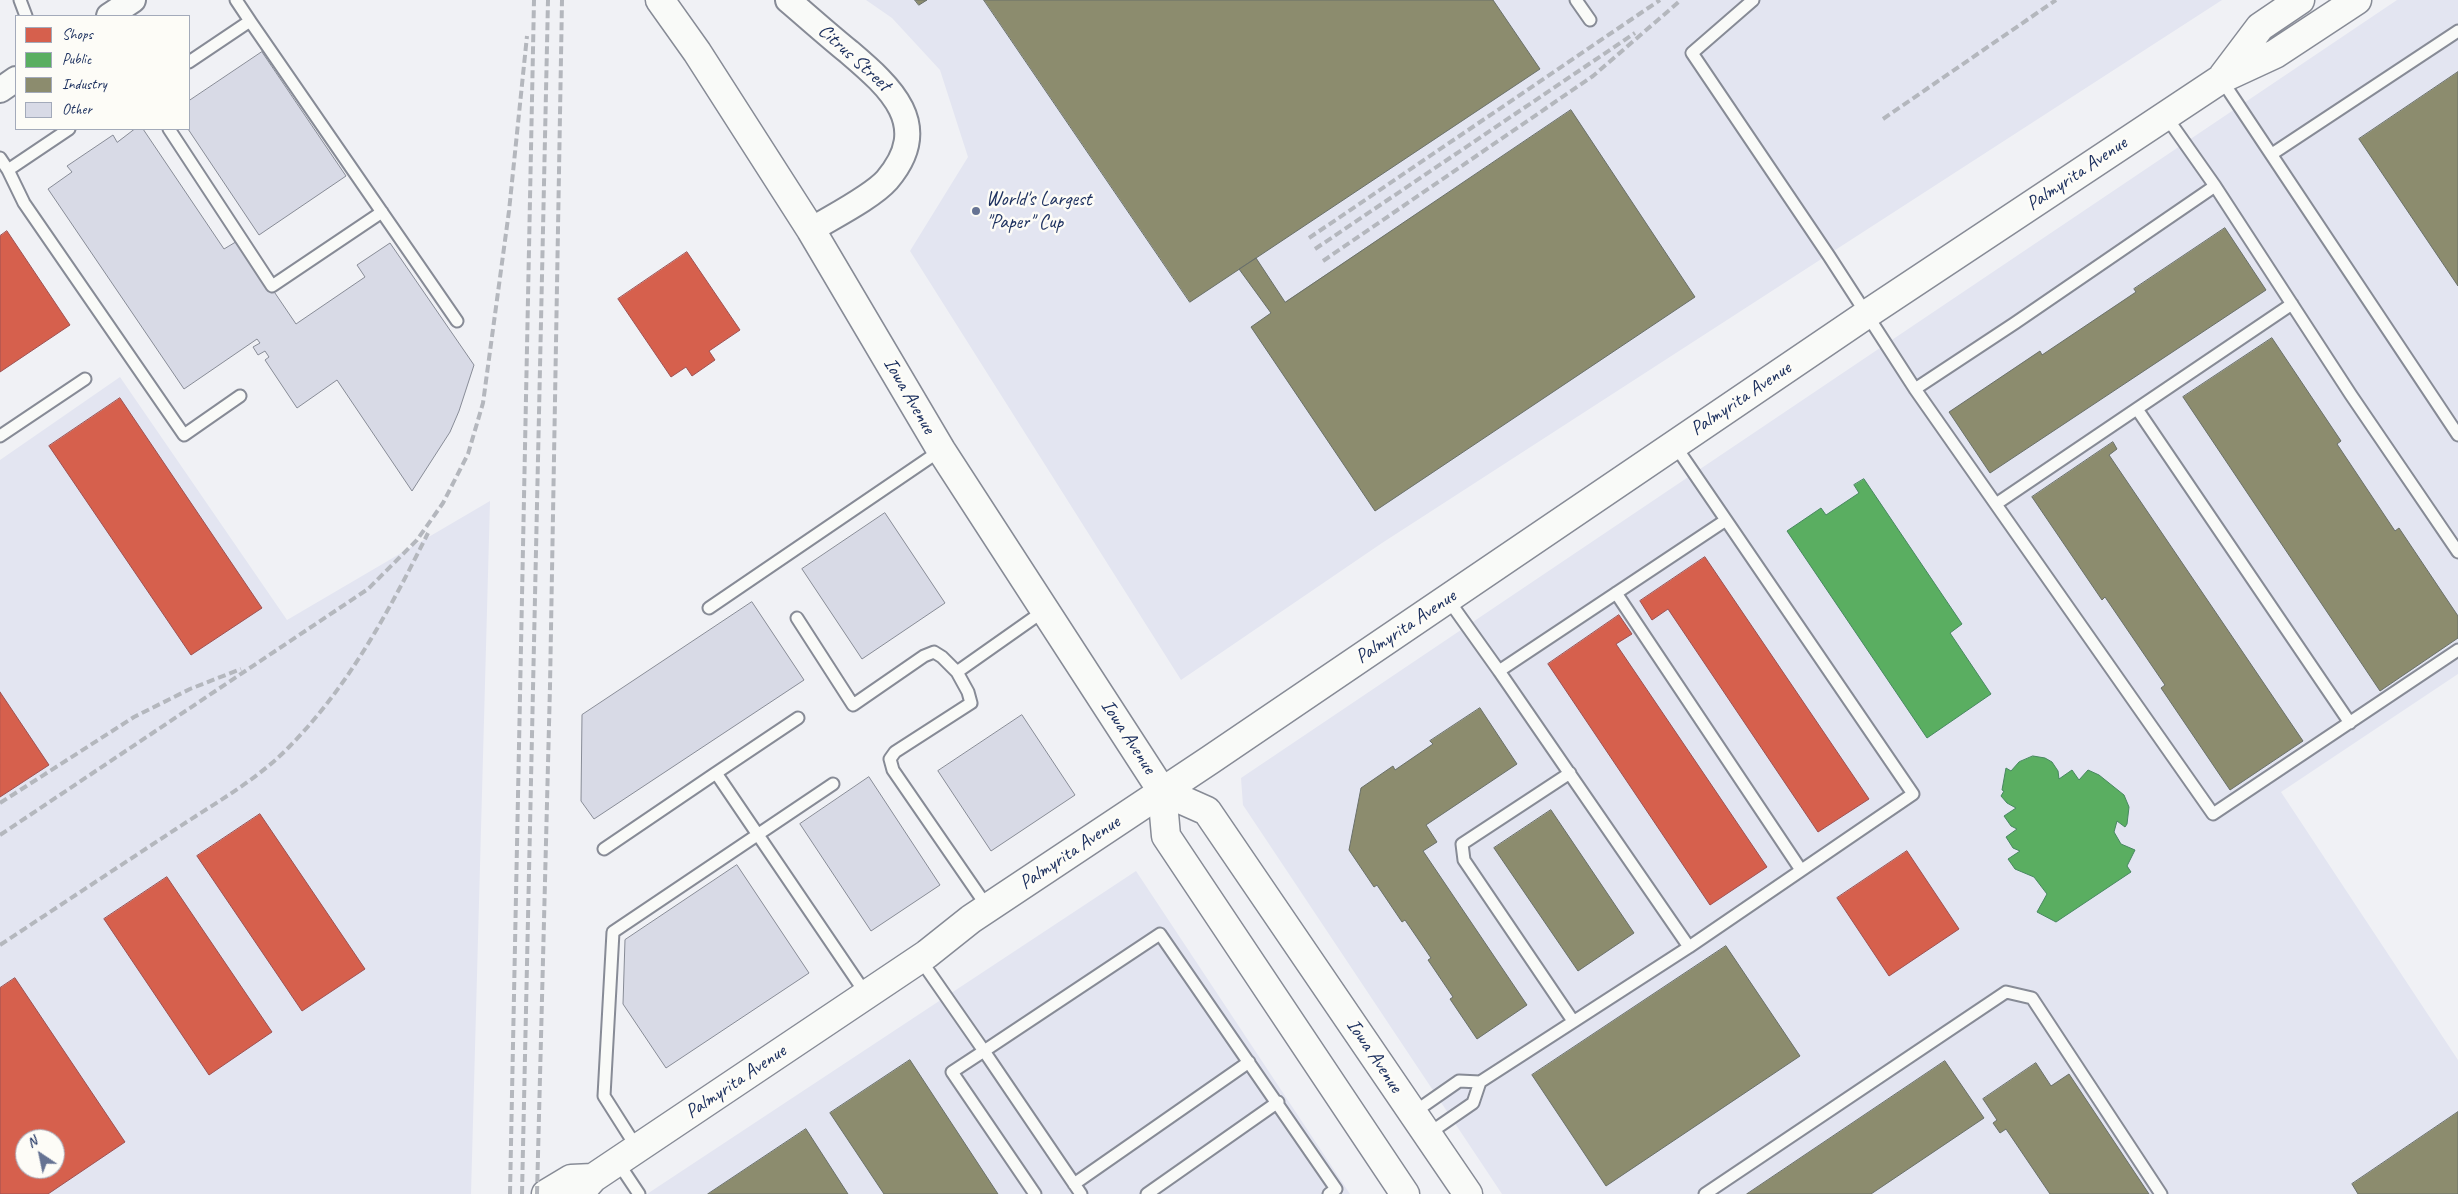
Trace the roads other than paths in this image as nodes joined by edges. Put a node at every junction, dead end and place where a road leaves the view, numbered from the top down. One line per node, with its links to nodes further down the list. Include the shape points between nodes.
1 (20, 0): 10 (lane)
2 (133, 0): 11 (street)
3 (236, 0): 13 (lane)
4 (660, 0): 27 (street, Iowa Avenue)
5 (788, 0): 27 (street, Citrus Street, via 889,88 904,112 908,126 904,152 886,181)
6 (1576, 0): 12 (lane)
7 (1753, 0): 29 (lane, via 1692,53)
8 (2300, 0): 16 (street, Palmyrita Avenue, via 2260,27)
9 (2357, 0): 16 (street, Palmyrita Avenue, via 2275,54)
10 (26, 15)
11 (110, 15)
12 (1590, 20)
13 (250, 21): 15 (lane); 26 (lane)
14 (2458, 31): 22 (lane)
15 (190, 61)
16 (2221, 79): 19 (street, Palmyrita Avenue); 22 (lane)
17 (15, 80): 18 (street)
18 (0, 90)
19 (2165, 115): 25 (lane); 29 (street, Palmyrita Avenue)
20 (68, 130): 24 (lane)
21 (170, 130): 26 (lane, via 272,286)
22 (2272, 154): 35 (lane)
23 (0, 158): 24 (lane)
24 (8, 170): 33 (lane, via 24,203 184,435)
25 (2215, 186): 28 (lane); 32 (lane)
26 (382, 212): 30 (lane)
27 (812, 230): 38 (street, Iowa Avenue)
28 (2292, 304): 34 (lane); 41 (lane)
29 (1867, 314): 32 (lane); 37 (street, Palmyrita Avenue)
30 (457, 321)
31 (85, 379): 36 (lane)
32 (1915, 389): 39 (lane)
33 (240, 396)
34 (2137, 409): 39 (lane); 51 (lane)
35 (2458, 435)
36 (0, 436)
37 (1674, 444): 40 (lane); 43 (street, Palmyrita Avenue)
38 (941, 450): 44 (lane); 45 (street, Iowa Avenue)
39 (1996, 504): 51 (lane, via 2213,814)
40 (1726, 520): 42 (lane); 58 (lane, via 1913,794)
41 (2458, 552)
42 (1616, 594): 48 (lane); 58 (lane)
43 (1447, 598): 48 (lane); 55 (street, Palmyrita Avenue)
44 (709, 608)
45 (1045, 610): 49 (lane); 55 (street, Iowa Avenue)
46 (797, 618): 49 (lane, via 854,705 934,652)
47 (2458, 650): 51 (lane)
48 (1500, 671): 53 (lane)
49 (957, 672): 59 (lane, via 971,703 895,752 890,759 893,770)
50 (798, 718): 52 (lane)
51 (2350, 723)
52 (716, 773): 56 (lane); 57 (lane)
53 (1570, 773): 60 (lane); 63 (lane, via 1462,844 1464,860)
54 (833, 784): 56 (lane)
55 (1162, 791): 59 (street, Palmyrita Avenue); 68 (street, Iowa Avenue, via 1207,811); 77 (street, Iowa Avenue, via 1166,836)
56 (758, 834): 62 (lane); 69 (lane, via 613,932 604,1096)
57 (604, 849)
58 (1801, 870): 60 (lane)
59 (988, 908): 61 (street, Palmyrita Avenue)
60 (1689, 947): 63 (lane)
61 (920, 959): 62 (street, Palmyrita Avenue); 64 (lane)
62 (866, 994): 69 (street, Palmyrita Avenue)
63 (1573, 1021): 66 (lane)
64 (984, 1051): 65 (lane, via 1160,934); 71 (lane); 74 (lane, via 952,1072)
65 (1249, 1062): 67 (lane); 71 (lane)
66 (1480, 1082): 68 (lane, via 1459,1081); 68 (lane, via 1473,1103)
67 (1278, 1102): 75 (lane); 76 (lane, via 1336,1189)
68 (1420, 1124): 78 (street, Iowa Avenue)
69 (627, 1154): 70 (street, Palmyrita Avenue); 73 (lane)
70 (586, 1186): 72 (street, Palmyrita Avenue, via 571,1180)
71 (1078, 1189)
72 (546, 1194)
73 (639, 1194)
74 (1036, 1194)
75 (1147, 1194)
76 (1329, 1194)
77 (1405, 1194)
78 (1468, 1194)
79 (1705, 1194): 80 (lane, via 2006,992 2032,998)
80 (2160, 1194)

